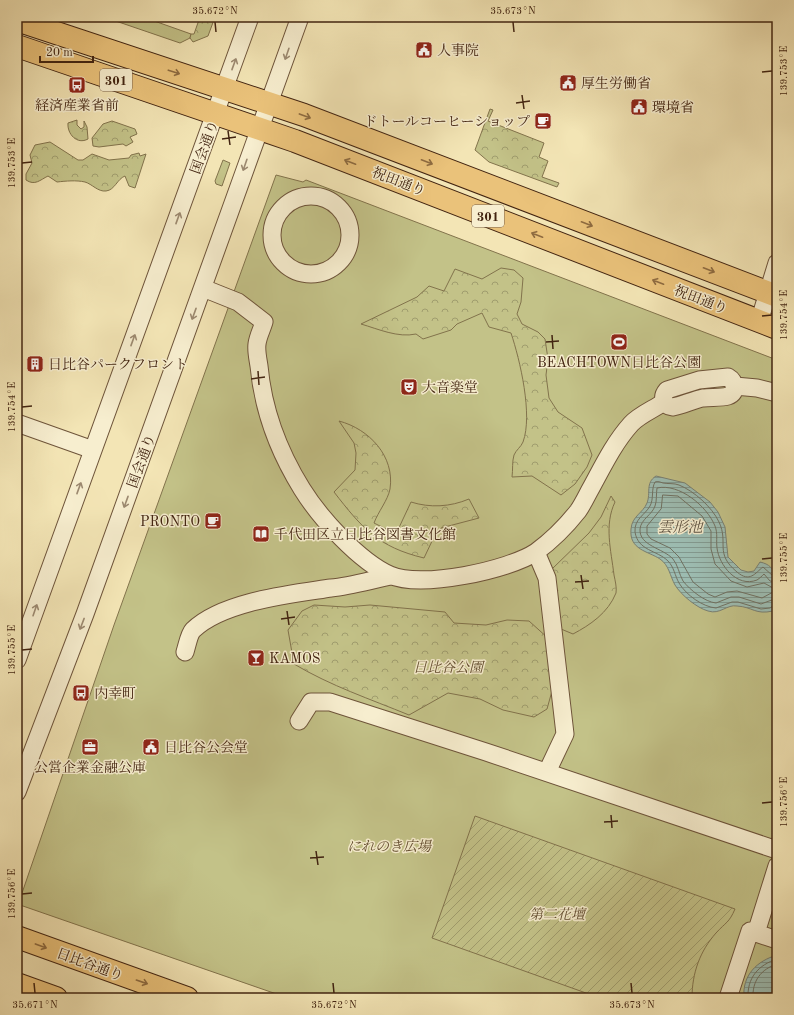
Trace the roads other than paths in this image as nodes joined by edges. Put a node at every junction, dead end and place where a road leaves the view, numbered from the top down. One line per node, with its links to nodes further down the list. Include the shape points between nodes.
1 (250, 17): 5 (street, 国会通り, one-way to 1)
2 (300, 17): 6 (street, one-way to 6)
3 (17, 20): 5 (main road, 祝田通り / 301, one-way to 5)
4 (17, 46): 7 (main road, 祝田通り / 301)
5 (225, 89): 6 (main road, 祝田通り / 301); 7 (street, 国会通り)
6 (269, 103): 8 (street, 国会通り); 12 (main road, 祝田通り / 301, one-way to 12)
7 (216, 113): 8 (main road, 祝田通り / 301); 16 (street, 国会通り, one-way to 7)
8 (259, 128): 11 (street, 国会通り, one-way to 11); 13 (main road, 祝田通り / 301, one-way to 8)
9 (326, 199): 9 (street, via 337,207 345,218 349,230 346,250 339,261 327,270 313,274 292,269 281,259 274,246 272,231 276,217 286,205 298,198 312,196)
10 (777, 263): 12 (street)
11 (203, 288): 18 (street, via 245,305 264,322 257,344 260,379 271,424 287,462 304,493 326,520 363,556); 23 (street, 国会通り, one-way to 23, via 85,614)
12 (772, 294): 13 (street)
13 (768, 325)
14 (777, 393): 17 (street, via 735,386 728,376 699,380 667,390 664,402 632,423 610,454 578,510)
15 (17, 423): 16 (street)
16 (93, 450): 20 (street, 国会通り, one-way to 16)
17 (536, 552): 18 (street, via 503,565 462,576 420,580); 22 (street, via 547,578 565,734)
18 (391, 576): 19 (street, via 333,588 294,592 246,604 216,615 192,630)
19 (185, 652)
20 (17, 660)
21 (299, 721): 22 (street, via 311,702 330,702)
22 (547, 772): 24 (street)
23 (17, 792)
24 (777, 850)
25 (777, 866): 26 (street)
26 (756, 933): 28 (street); 32 (street, via 750,931)
27 (17, 937): 31 (main road, 日比谷通り, one-way to 31)
28 (777, 940)
29 (17, 984): 30 (main road)
30 (56, 998)
31 (187, 998)
32 (728, 998)

